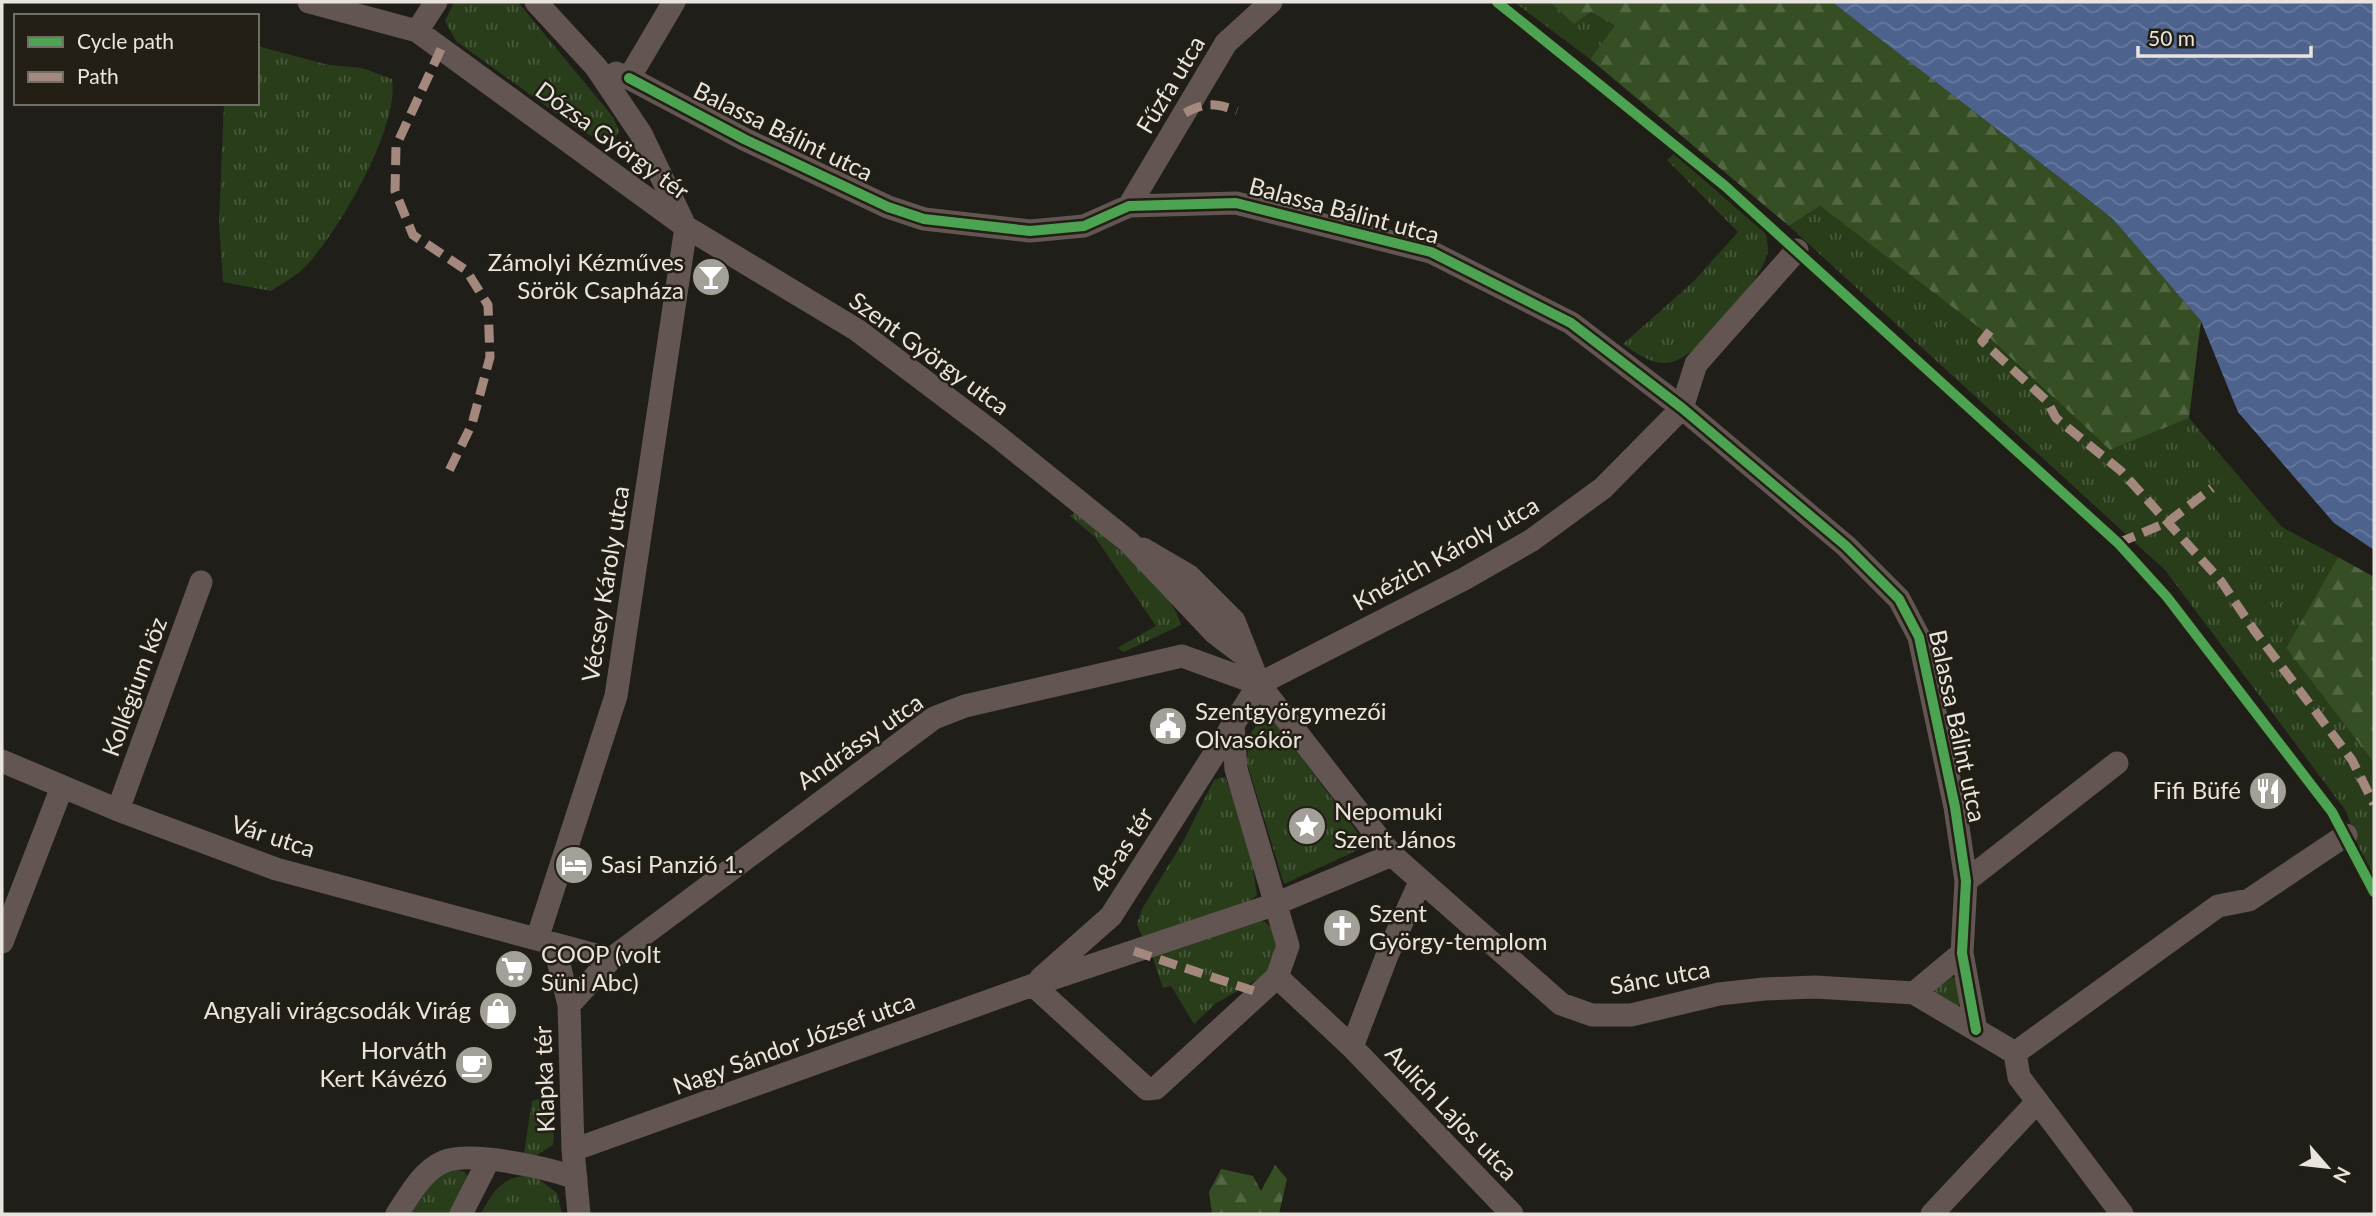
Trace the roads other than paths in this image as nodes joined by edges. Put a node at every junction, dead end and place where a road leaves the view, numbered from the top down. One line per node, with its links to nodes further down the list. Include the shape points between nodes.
1 (309, 2): 6 (street)
2 (436, 2): 6 (street)
3 (536, 2): 7 (street, Dózsa György tér)
4 (674, 2): 8 (street)
5 (1271, 2): 9 (street, Fűzfa utca, via 1226,43)
6 (417, 31): 10 (street, Dózsa György tér)
7 (596, 67): 8 (street, Balassa Bálint utca); 10 (street, Dózsa György tér, via 641,134)
8 (629, 78): 9 (street, Balassa Bálint utca, via 744,139 923,219 1030,230 1084,226)
9 (1129, 206): 12 (street, Balassa Bálint utca, via 1237,203 1431,252 1572,323)
10 (686, 227): 14 (street, Szent György utca, via 857,330 1129,542 1189,576 1234,621); 25 (street, Vécsey Károly utca, via 616,696)
11 (1797, 250): 12 (street, Knézich Károly utca, via 1696,364)
12 (1682, 408): 14 (street, Knézich Károly utca, via 1603,488 1532,540); 22 (street, Balassa Bálint utca, via 1846,546 1899,598 1910,616 1930,689)
13 (201, 582): 19 (street, Kollégium köz)
14 (1259, 684): 15 (street, 48-as tér); 21 (street); 28 (street, Andrássy utca, via 1182,656 965,706 934,718)
15 (1233, 724): 24 (street, via 1236,769); 30 (street, 48-as tér, via 1111,916)
16 (2, 761): 18 (street, Vár utca)
17 (2117, 763): 22 (street)
18 (62, 787): 19 (street, Vár utca); 26 (street)
19 (118, 810): 25 (street, Vár utca, via 276,869)
20 (2346, 835): 35 (street, via 2249,900 2218,906)
21 (1392, 855): 23 (street); 24 (street)
22 (1966, 881): 27 (street, Balassa Bálint utca)
23 (1420, 882): 31 (street, Sánc utca, via 1561,1004 1592,1015 1631,1015 1718,994 1764,989); 34 (street)
24 (1273, 905): 29 (street, via 1288,946); 30 (street)
25 (545, 941): 28 (street); 32 (street, Klapka tér)
26 (2, 942)
27 (1962, 953): 31 (street); 33 (street)
28 (611, 959): 32 (street, Klapka tér)
29 (1277, 977): 30 (street, via 1156,1088 1147,1089); 34 (street)
30 (1033, 985): 37 (street, Nagy Sándor József utca)
31 (1914, 993): 33 (street, Sánc utca)
32 (569, 1005): 37 (street, Klapka tér)
33 (1976, 1030): 35 (street, Sánc utca)
34 (1352, 1047): 43 (street, Aulich Lajos utca)
35 (2015, 1053): 36 (street, via 2019,1077)
36 (2037, 1102): 44 (street); 45 (street)
37 (573, 1150): 39 (street, Klapka tér)
38 (488, 1161): 39 (street, via 529,1164); 40 (street, via 444,1161 420,1182); 41 (street)
39 (576, 1178): 42 (street, Klapka tér)
40 (397, 1214)
41 (461, 1214)
42 (579, 1214)
43 (1511, 1214)
44 (1932, 1214)
45 (2122, 1214)

